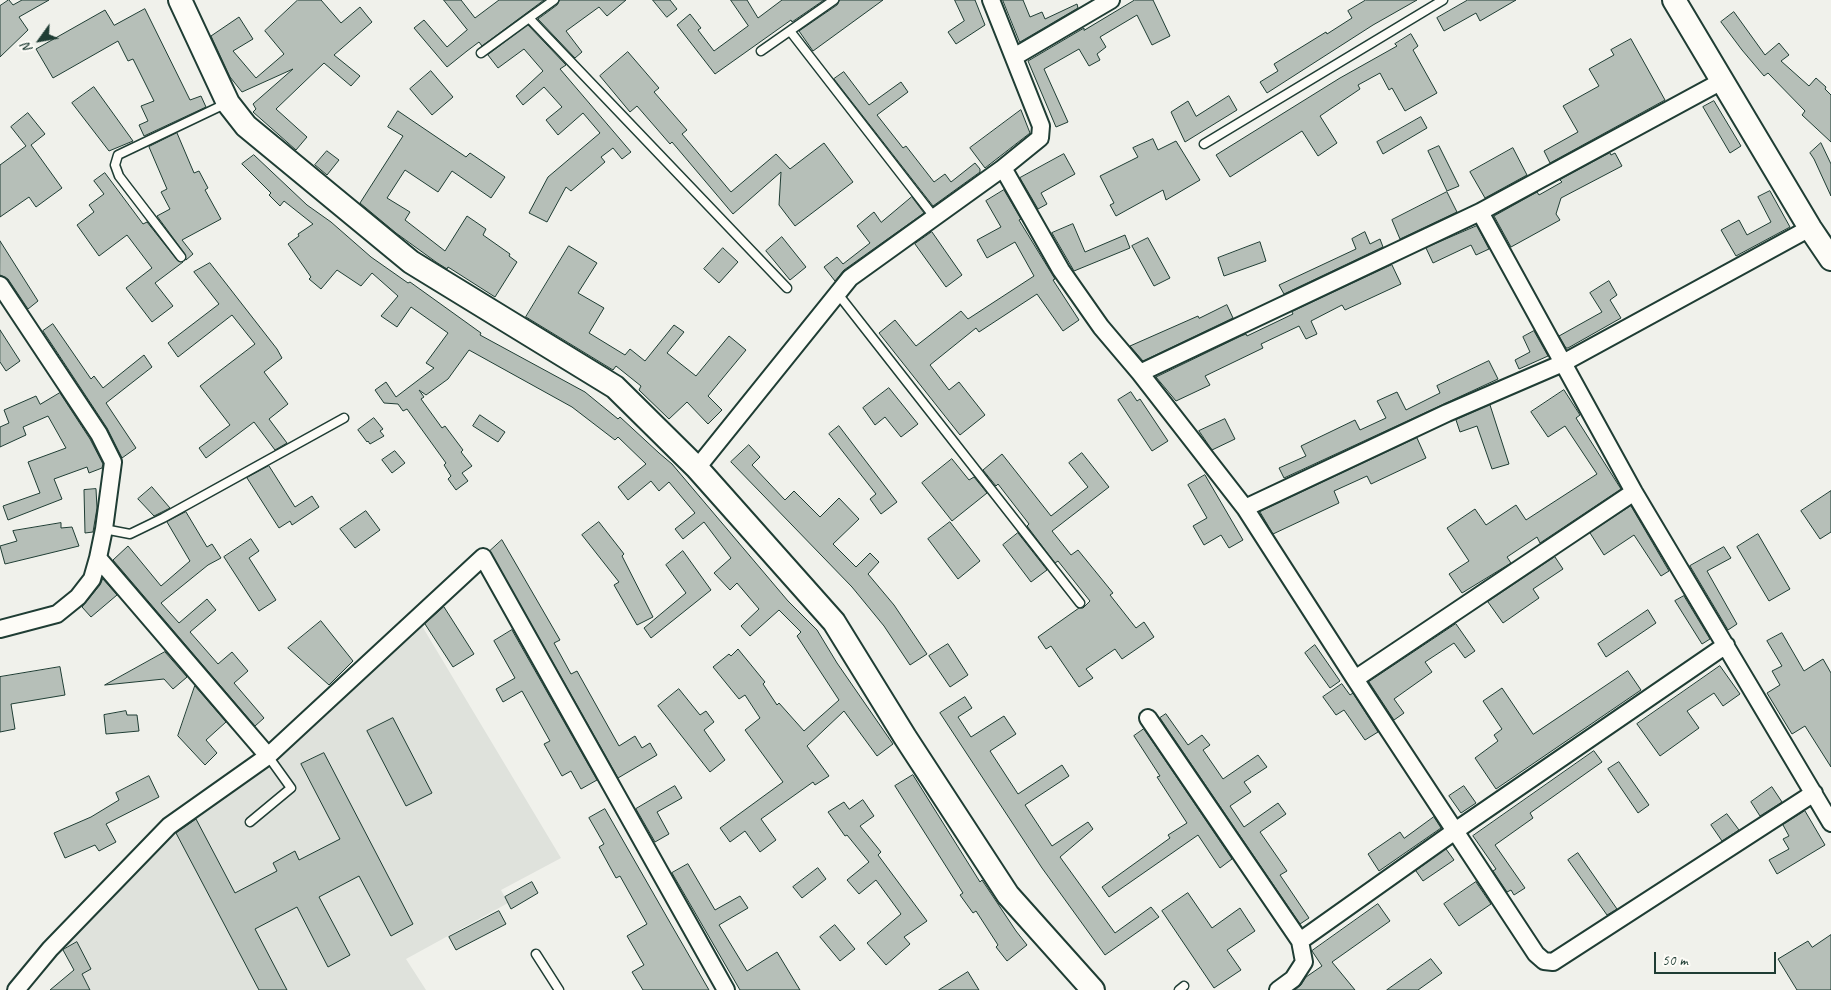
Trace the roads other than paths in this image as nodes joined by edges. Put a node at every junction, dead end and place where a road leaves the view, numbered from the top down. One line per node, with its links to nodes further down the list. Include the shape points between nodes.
1 (180, 0): 14 (street)
2 (554, 0): 8 (lane)
3 (834, 0): 9 (lane)
4 (991, 0): 12 (street)
5 (1110, 0): 12 (street)
6 (1443, 0): 15 (lane)
7 (1676, 1): 13 (street)
8 (529, 18): 11 (lane); 23 (lane)
9 (790, 31): 10 (lane); 18 (lane)
10 (761, 51)
11 (481, 53)
12 (1014, 57): 16 (street, via 1042,126 1040,138)
13 (1722, 81): 17 (street); 19 (street)
14 (228, 103): 20 (lane, via 118,155 115,165 119,176); 28 (street, via 246,126 411,262 615,387)
15 (1204, 144)
16 (1003, 168): 18 (street); 26 (street, via 1060,270 1101,327)
17 (1480, 212): 25 (street); 26 (street)
18 (935, 218): 24 (street, via 850,278)
19 (1810, 228): 21 (street); 25 (street)
20 (181, 257)
21 (1831, 259)
22 (0, 285): 31 (street, via 99,434 113,462)
23 (787, 288)
24 (838, 294): 28 (street); 33 (lane)
25 (1563, 363): 29 (street); 30 (street)
26 (1140, 373): 30 (street)
27 (344, 418): 31 (lane, via 130,534)
28 (697, 468): 48 (street, via 834,622 1008,895)
29 (1634, 492): 35 (street); 36 (street)
30 (1246, 508): 36 (street)
31 (104, 529): 32 (street)
32 (98, 558): 34 (street, via 92,579 78,597 57,614); 38 (street)
33 (1080, 603)
34 (0, 629)
35 (1726, 645): 39 (street); 42 (street)
36 (1355, 678): 42 (street)
37 (1148, 718): 43 (street)
38 (268, 756): 40 (lane, via 291,788); 45 (street, via 169,826 50,949); 47 (street, via 483,557)
39 (1814, 793): 41 (street); 42 (street, via 1553,962 1544,961 1536,954)
40 (250, 822)
41 (1831, 823)
42 (1455, 831): 43 (street)
43 (1300, 941): 49 (street, via 1304,962 1293,979)
44 (536, 954): 46 (lane)
45 (20, 989)
46 (559, 990)
47 (726, 990)
48 (1093, 990)
49 (1278, 990)

